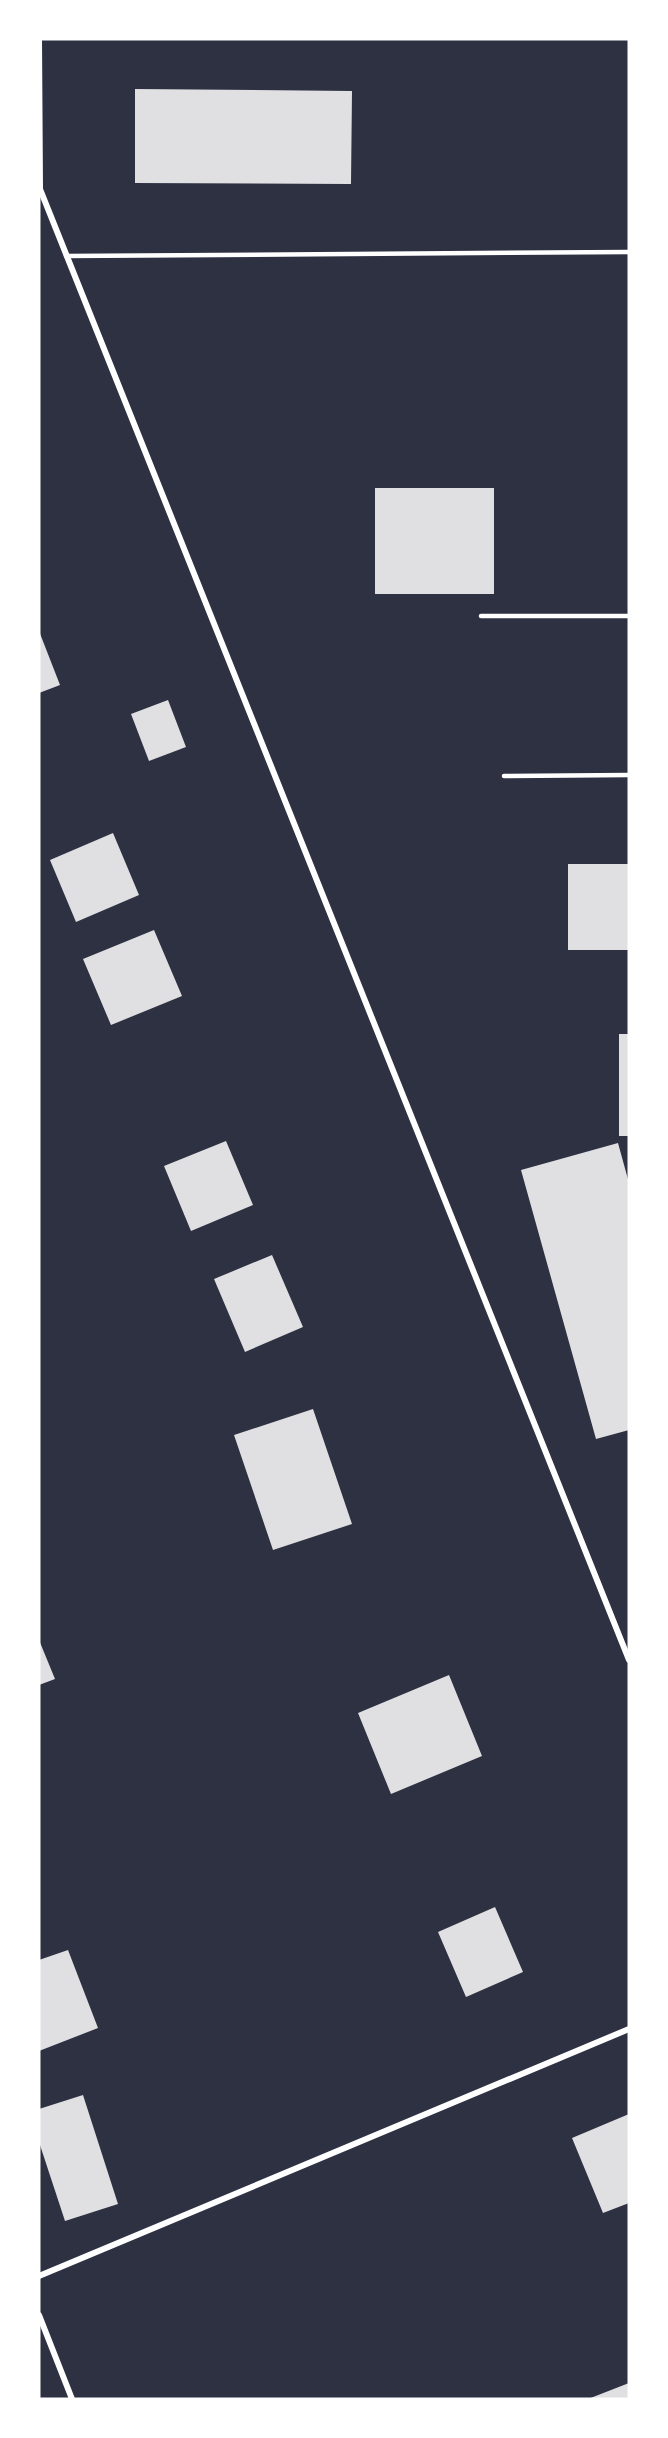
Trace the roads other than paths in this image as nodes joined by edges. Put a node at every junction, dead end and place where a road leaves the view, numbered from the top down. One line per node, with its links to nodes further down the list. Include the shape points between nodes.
1 (39, 39): 3 (street, via 40,189)
2 (629, 252): 3 (lane)
3 (66, 256): 8 (street)
4 (481, 616): 5 (lane)
5 (629, 616)
6 (629, 775): 7 (lane)
7 (504, 776)
8 (629, 1660)
9 (629, 2029): 10 (street)
10 (39, 2276)
11 (39, 2315): 12 (street)
12 (72, 2399)

